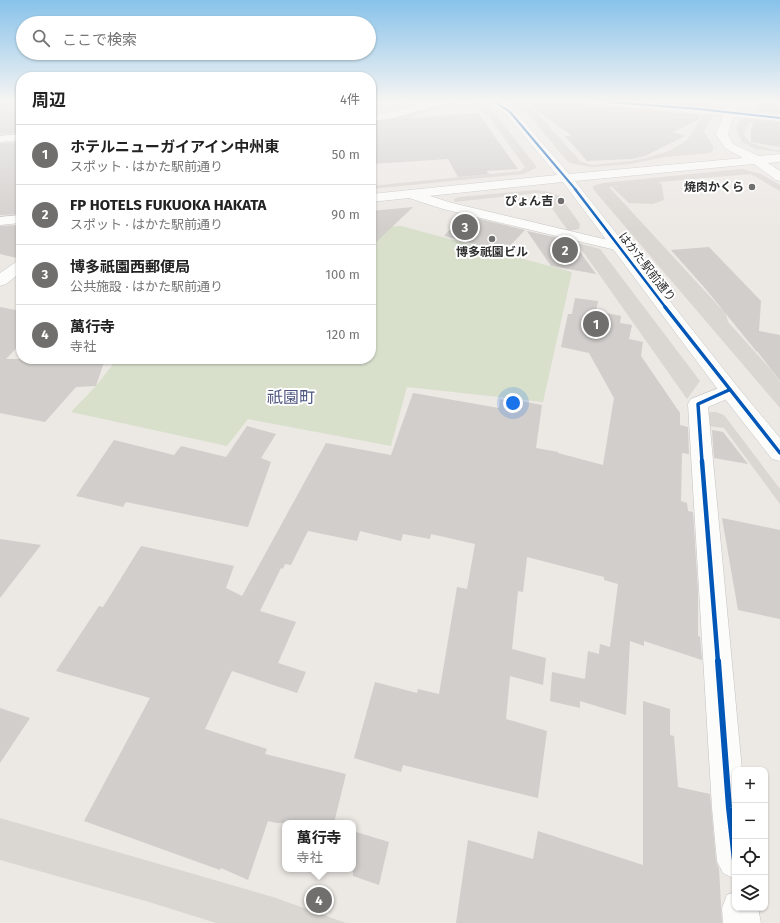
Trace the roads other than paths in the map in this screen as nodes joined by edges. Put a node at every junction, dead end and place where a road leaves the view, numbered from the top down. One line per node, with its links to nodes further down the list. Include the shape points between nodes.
1 (536, 143): 7 (street, はかた駅前通り)
2 (727, 143): 4 (street)
3 (780, 158): 4 (street)
4 (756, 160): 5 (street); 6 (street); 7 (street)
5 (780, 170)
6 (780, 177)
7 (566, 178): 8 (street); 12 (street, はかた駅前通り)
8 (411, 194): 9 (street); 12 (street, via 448,206)
9 (376, 198)
10 (16, 219): 11 (street)
11 (0, 221)
12 (620, 247): 17 (street, はかた駅前通り)
13 (0, 262): 14 (street)
14 (16, 264)
15 (16, 269): 16 (street)
16 (0, 282)
17 (729, 390): 18 (street, はかた駅前通り); 19 (street, via 698,404)
18 (780, 453)
19 (732, 839)
20 (740, 911): 21 (street)
21 (742, 923)

